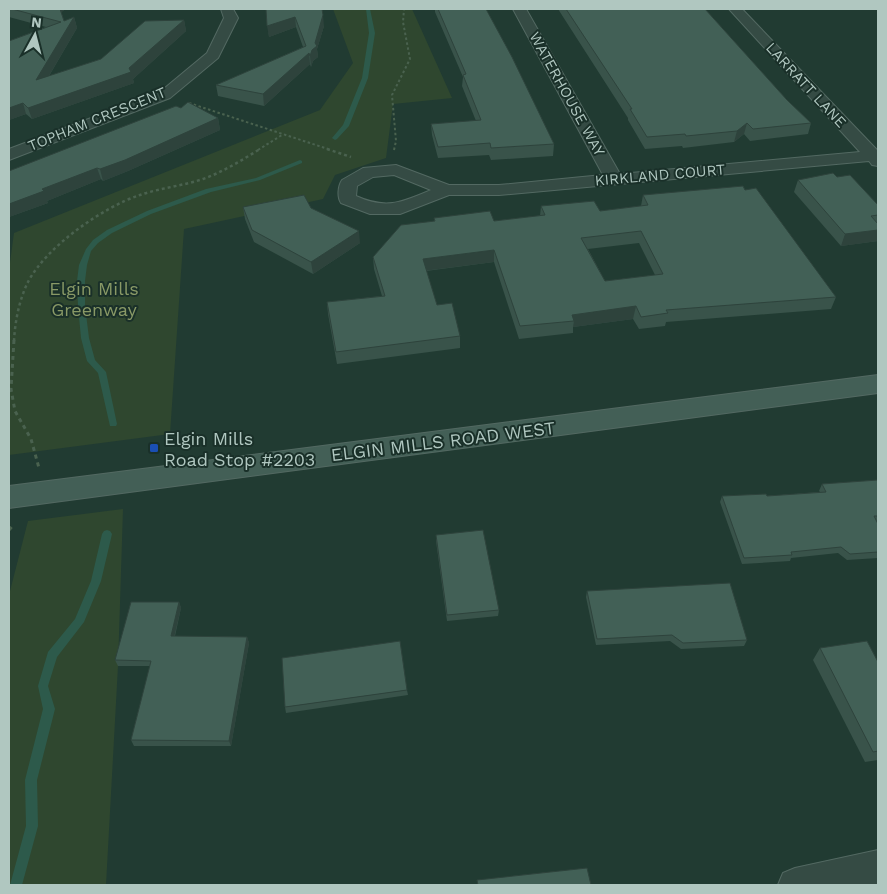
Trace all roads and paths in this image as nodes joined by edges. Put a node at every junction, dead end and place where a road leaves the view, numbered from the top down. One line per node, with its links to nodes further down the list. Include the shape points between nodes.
1 (227, 9): 5 (street, TOPHAM CRESCENT, via 231,18 213,55)
2 (404, 9): 7 (path, via 403,22 410,59 392,95 396,142 395,149)
3 (519, 9): 11 (street, WATERHOUSE WAY)
4 (735, 9): 10 (street, LARRATT LANE)
5 (165, 94): 6 (path); 9 (street, TOPHAM CRESCENT)
6 (282, 135): 8 (path); 14 (path, via 238,163 203,179 139,195 94,218 53,249 28,282 15,323 10,389 15,411 31,439)
7 (386, 152)
8 (341, 154)
9 (9, 155)
10 (876, 158): 11 (street, KIRKLAND COURT)
11 (614, 179): 12 (street, KIRKLAND COURT, via 499,190)
12 (447, 190): 12 (street, KIRKLAND COURT, via 400,209 370,209 347,200 348,184 369,172 396,170)
13 (878, 384): 15 (main road, ELGIN MILLS ROAD WEST)
14 (40, 469)
15 (9, 497)
16 (878, 867): 17 (street)
17 (795, 885)

